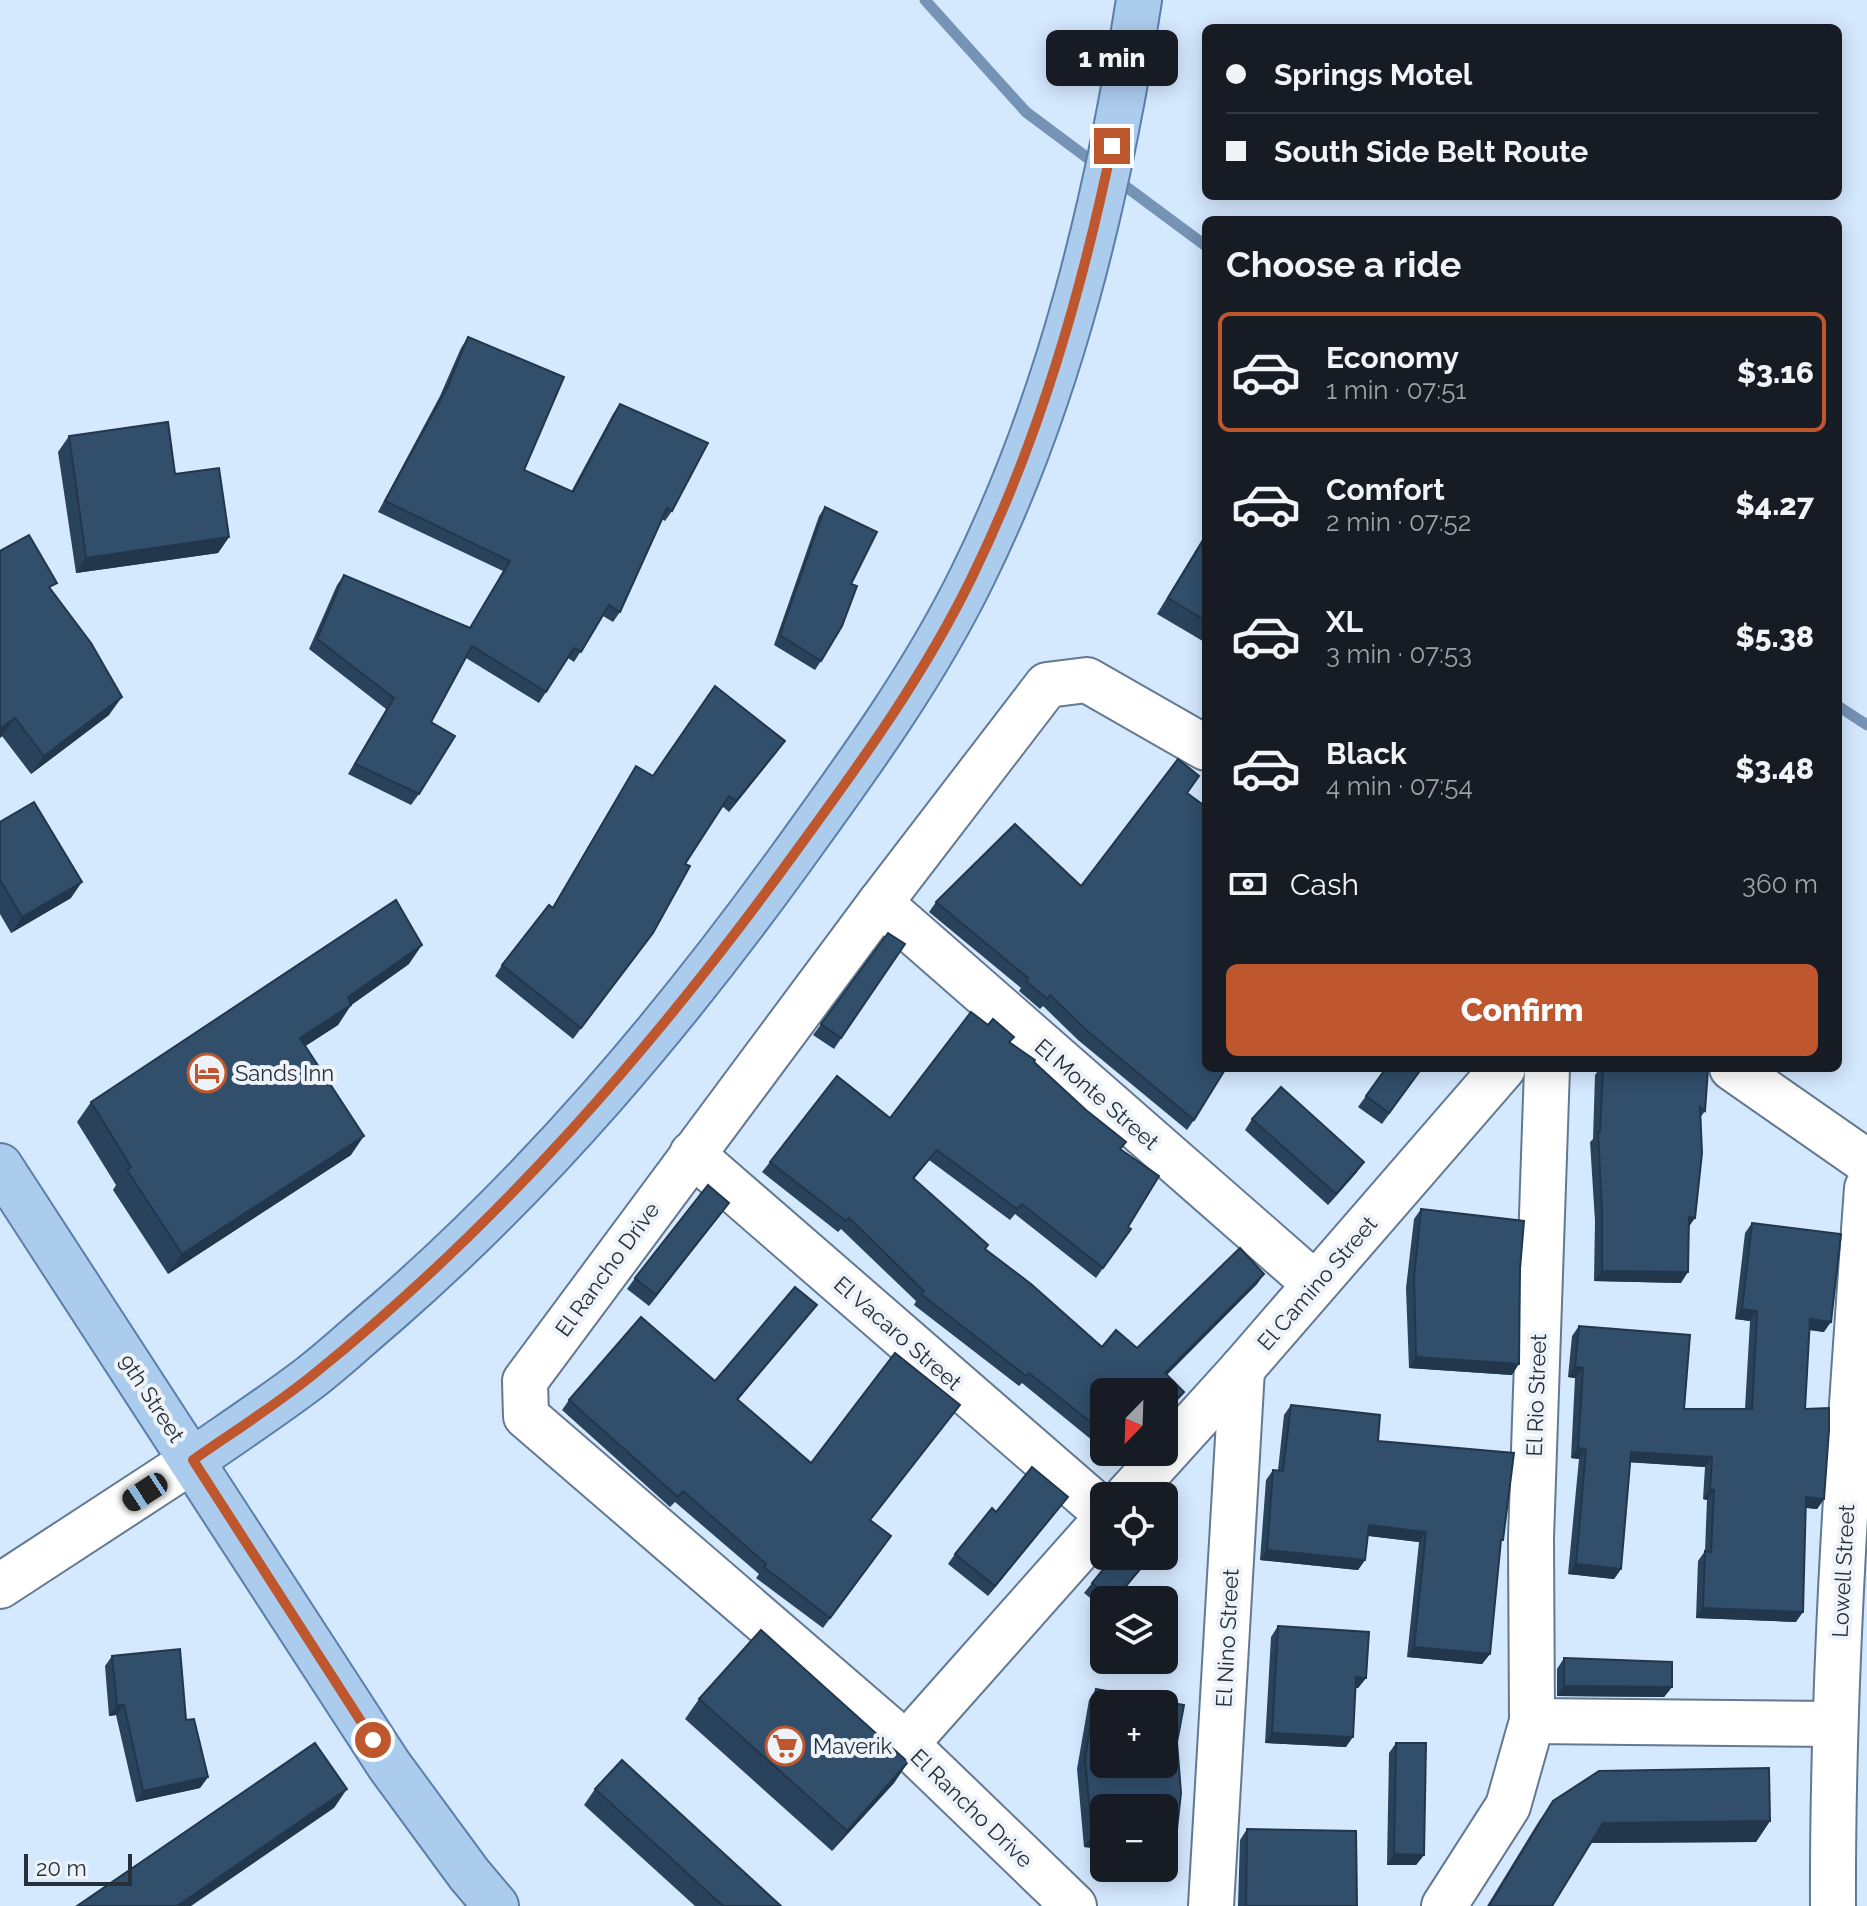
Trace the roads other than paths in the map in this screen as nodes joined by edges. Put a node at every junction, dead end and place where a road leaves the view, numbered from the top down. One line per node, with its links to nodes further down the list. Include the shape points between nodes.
1 (1139, 0): 13 (main road, via 1093,229 1069,326 1029,446 972,577 861,763 636,1060 537,1170 443,1263 313,1376)
2 (1202, 746): 3 (street, El Rancho Drive, via 1087,680 1047,685)
3 (880, 903): 7 (street, El Rancho Drive); 11 (street, El Monte Street)
4 (1500, 1072): 11 (street, El Camino Street)
5 (1547, 1072): 19 (street, El Rio Street, via 1531,1538)
6 (1738, 1072): 8 (street)
7 (692, 1154): 15 (street, El Vacaro Street); 21 (street, El Rancho Drive, via 525,1381 526,1416)
8 (1867, 1162)
9 (0, 1166): 13 (main road, 9th Street)
10 (1867, 1188): 18 (street, Lowell Street, via 1849,1450)
11 (1315, 1284): 12 (street, El Camino Street)
12 (1242, 1369): 14 (street, El Camino Street); 25 (street, El Nino Street)
13 (193, 1460): 17 (street); 23 (main road, 9th Street, via 389,1765)
14 (1140, 1482)
15 (1090, 1500)
16 (1090, 1537): 21 (street)
17 (0, 1586)
18 (1853, 1657): 20 (street, Lowell Street)
19 (1532, 1721): 20 (street); 26 (street, El Rio Street, via 1508,1806)
20 (1835, 1724): 22 (street, Lowell Street)
21 (906, 1744): 24 (street, El Rancho Drive)
22 (1850, 1823): 27 (street, Lowell Street)
23 (496, 1906)
24 (1074, 1906)
25 (1211, 1906)
26 (1444, 1906)
27 (1833, 1906)

